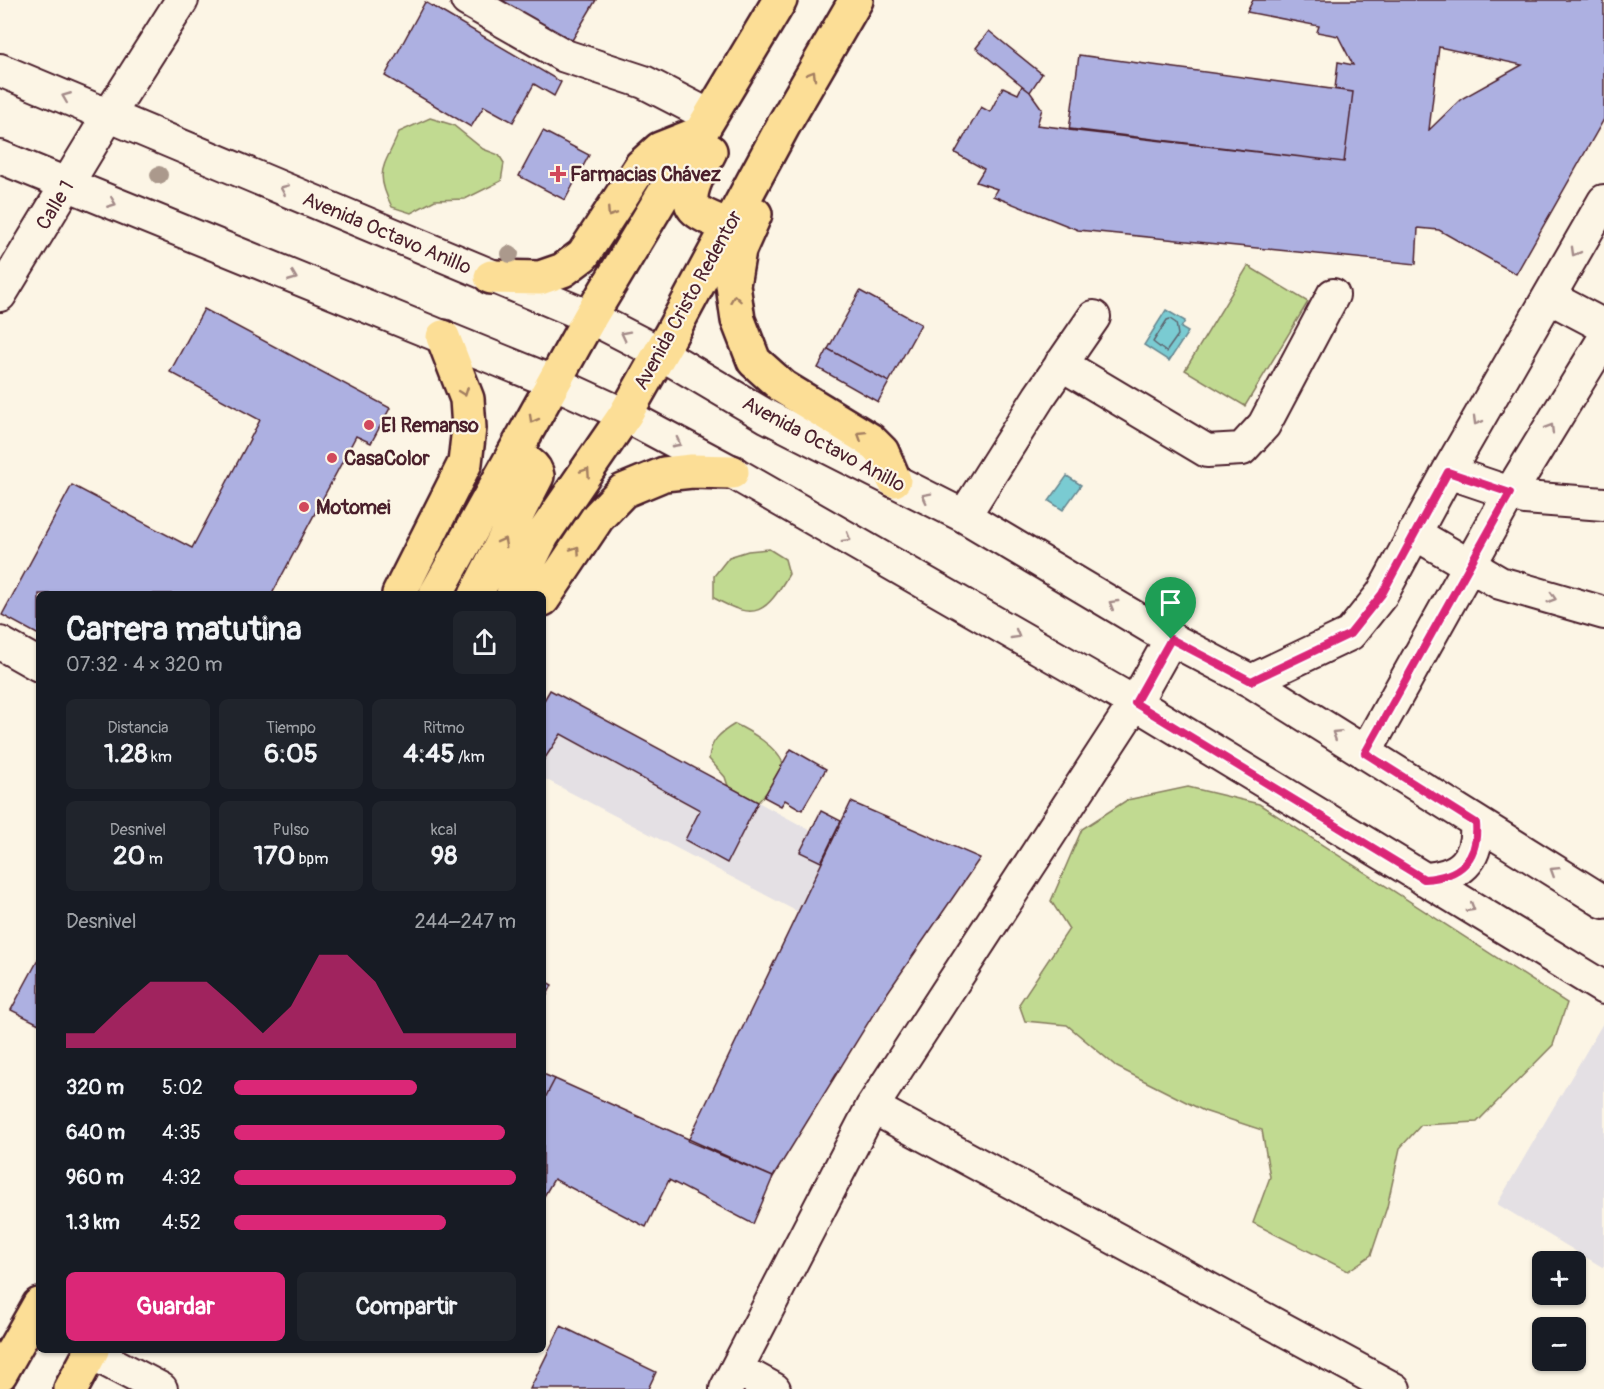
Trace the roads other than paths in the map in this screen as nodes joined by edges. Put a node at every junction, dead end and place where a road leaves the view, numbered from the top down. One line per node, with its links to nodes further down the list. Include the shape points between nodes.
1 (182, 0): 7 (street, Calle 1)
2 (467, 0): 8 (street, via 565,56 644,82)
3 (780, 0): 5 (highway)
4 (856, 0): 10 (highway, Avenida Cristo Redentor, one-way to 4)
5 (752, 47): 8 (highway); 13 (highway, via 743,83 692,188 690,200 695,210)
6 (0, 70): 7 (street, Avenida Octavo Anillo, one-way to 6)
7 (109, 114): 11 (street, Calle 1); 14 (street, Avenida Octavo Anillo, one-way to 7)
8 (704, 125): 14 (highway, one-way to 14, via 660,149 641,166 583,255 563,270 540,278); 19 (highway)
9 (0, 157): 11 (street)
10 (762, 166): 13 (highway, Avenida Cristo Redentor); 30 (highway, one-way to 10, via 882,452 870,440 783,387 754,361 746,344 733,285 740,250 760,193)
11 (67, 185): 15 (street, Calle 1); 21 (street, one-way to 21)
12 (1604, 201): 17 (street, one-way to 17)
13 (728, 226): 23 (highway, Avenida Cristo Redentor)
14 (491, 277): 19 (street, Avenida Octavo Anillo)
15 (0, 295)
16 (1333, 295): 24 (street, via 1264,425 1242,449 1208,451)
17 (1549, 297): 20 (street); 29 (street, one-way to 29)
18 (1094, 316): 24 (street)
19 (590, 317): 23 (street, Avenida Octavo Anillo, one-way to 19); 25 (highway)
20 (1604, 326)
21 (443, 337): 25 (street); 36 (highway, one-way to 36, via 467,399 465,464)
22 (1604, 339): 31 (street, one-way to 22)
23 (660, 353): 26 (highway, Avenida Cristo Redentor); 30 (street, Avenida Octavo Anillo, via 768,417)
24 (1061, 364): 33 (street)
25 (553, 382): 26 (street); 27 (highway, one-way to 27)
26 (625, 415): 28 (street, one-way to 28); 39 (highway, Avenida Cristo Redentor, one-way to 26, via 542,536)
27 (512, 457): 37 (highway); 38 (highway, one-way to 27, via 537,476 530,464)
28 (732, 472): 40 (highway, one-way to 28, via 597,518 623,491 663,474); 46 (street, one-way to 46)
29 (1448, 472): 31 (street); 34 (street)
30 (894, 480): 33 (street, Avenida Octavo Anillo, one-way to 30)
31 (1510, 493): 32 (street, via 1525,498); 35 (street)
32 (1604, 504)
33 (964, 516): 42 (street, Avenida Octavo Anillo, one-way to 33)
34 (1414, 533): 35 (street); 45 (street, via 1382,594 1350,634)
35 (1471, 566): 41 (street, one-way to 41, via 1500,583); 47 (street)
36 (401, 591)
37 (438, 591)
38 (478, 591)
39 (514, 591)
40 (546, 594)
41 (1604, 613)
42 (1171, 639): 45 (street, Avenida Octavo Anillo); 46 (street)
43 (0, 643): 44 (street)
44 (36, 663)
45 (1251, 681): 47 (street, Avenida Octavo Anillo, one-way to 45)
46 (1135, 703): 49 (street); 52 (street)
47 (1365, 753): 48 (street, Avenida Octavo Anillo)
48 (1476, 823): 49 (street, via 1473,852 1465,864 1453,873); 50 (street, Avenida Octavo Anillo, one-way to 48)
49 (1424, 879): 51 (street, one-way to 51)
50 (1604, 902)
51 (1604, 988)
52 (872, 1107): 57 (street); 61 (street)
53 (36, 1310): 56 (highway)
54 (90, 1353): 58 (highway)
55 (95, 1353): 59 (street)
56 (0, 1374)
57 (732, 1379): 60 (street)
58 (71, 1389)
59 (161, 1389)
60 (774, 1389)
61 (1394, 1389)

